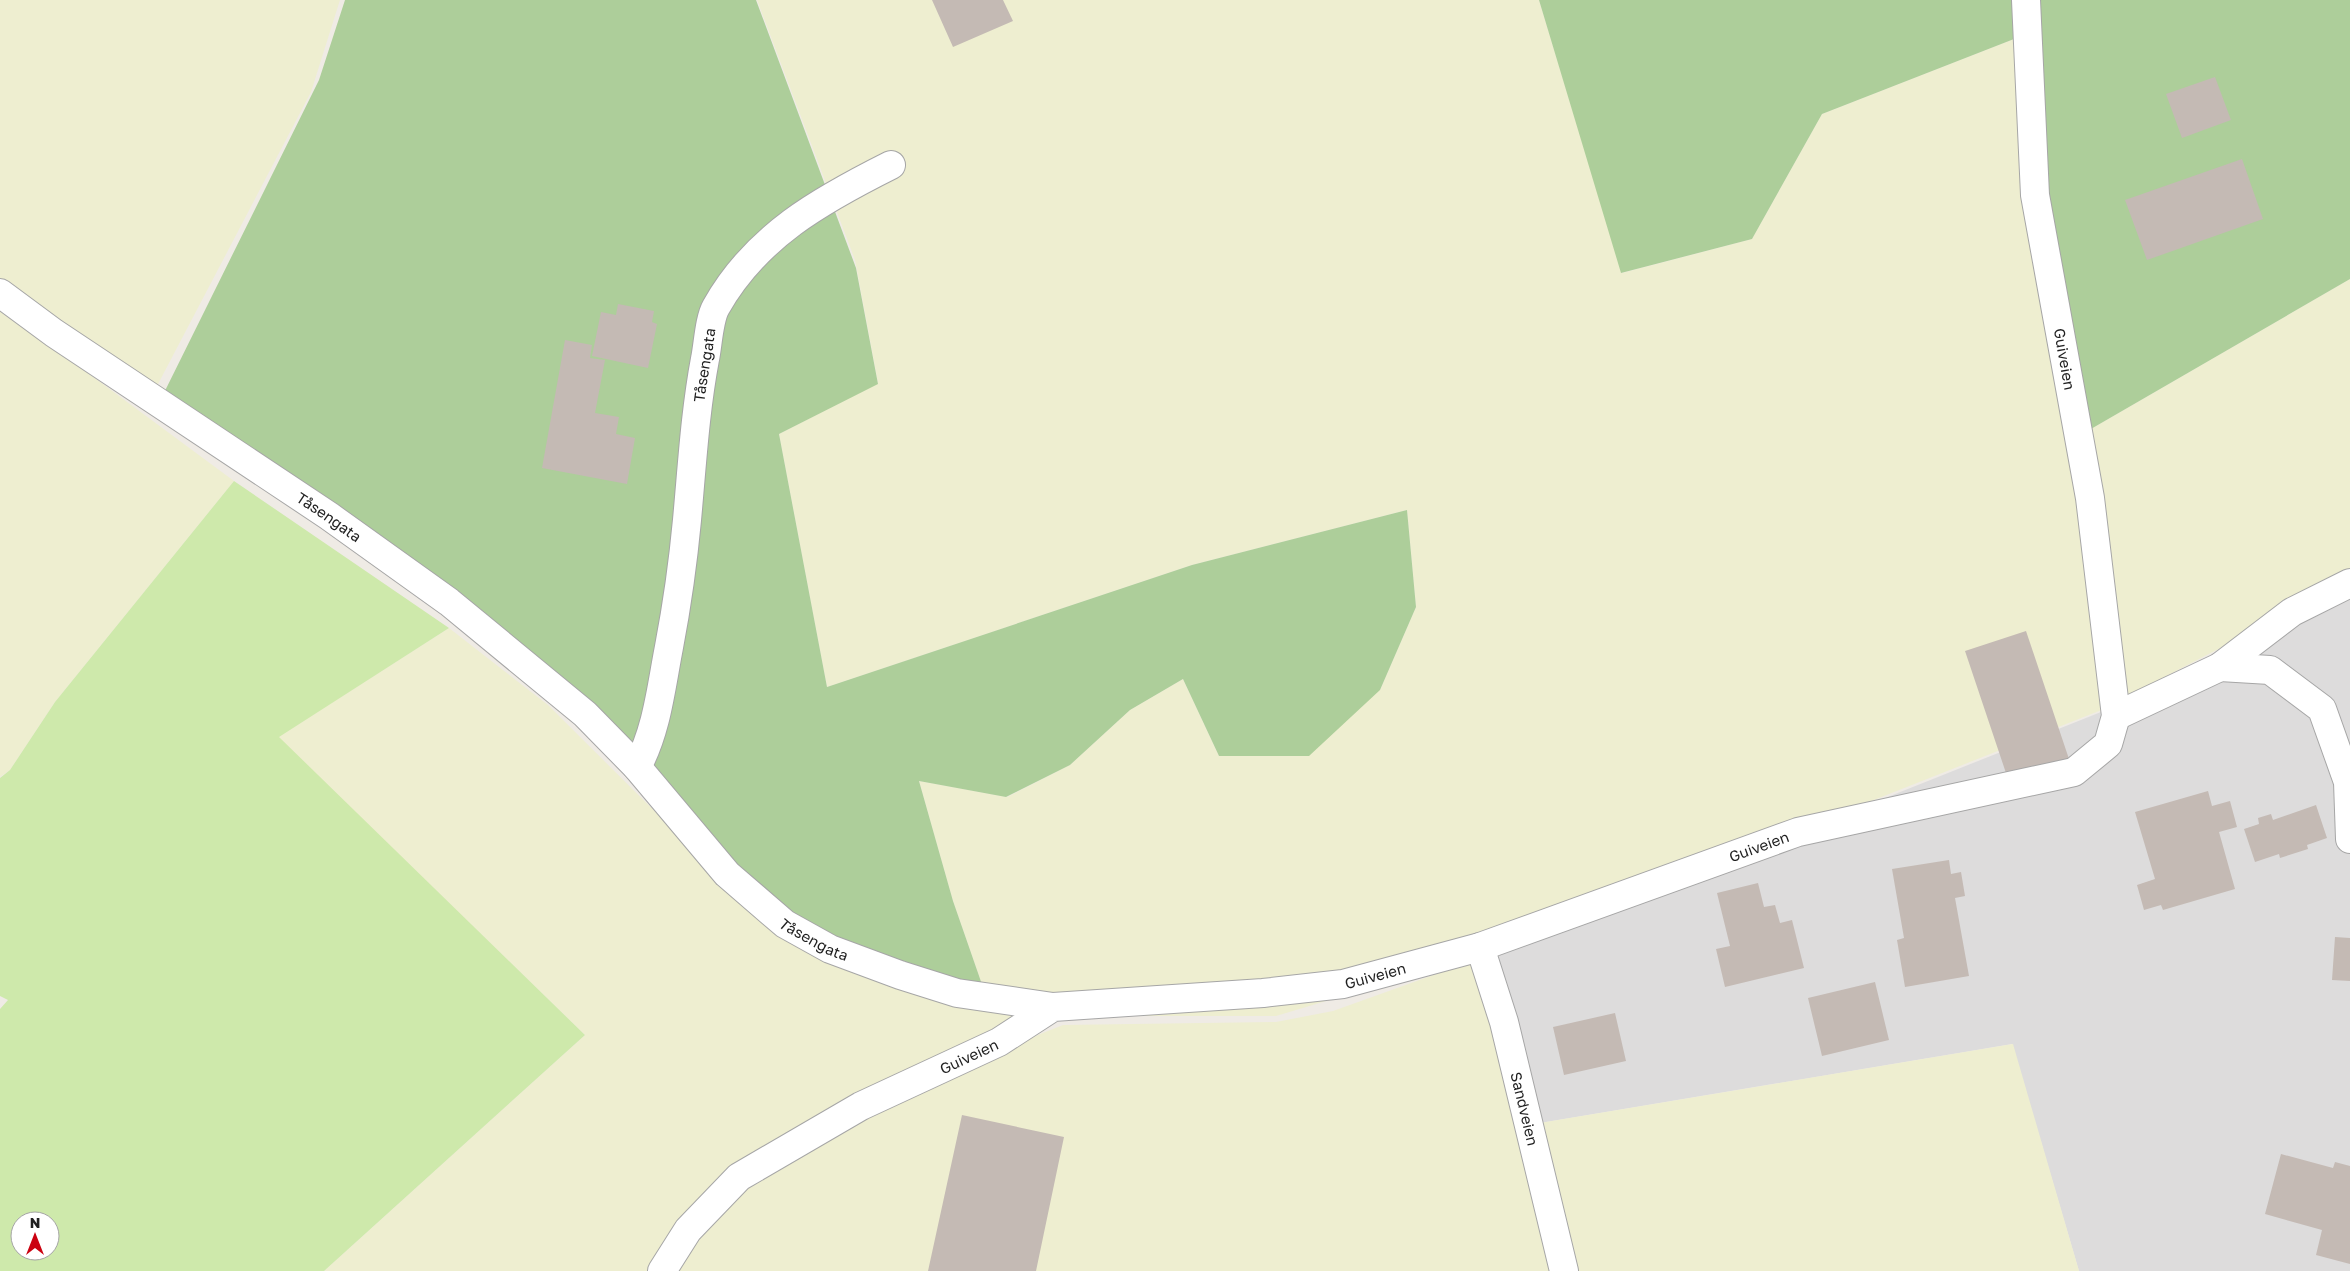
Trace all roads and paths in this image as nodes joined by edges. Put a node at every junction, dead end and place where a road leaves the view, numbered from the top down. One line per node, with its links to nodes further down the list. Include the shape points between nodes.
1 (2026, 0): 6 (street, Guiveien, via 2035,195 2090,498)
2 (891, 165): 7 (street, Tåsengata, via 842,189 787,224 742,269 714,309 698,396 687,523 674,619 655,720)
3 (0, 293): 7 (street, Tåsengata, via 62,339 329,516 448,602 585,714)
4 (2350, 583): 5 (street, via 2292,612)
5 (2220, 667): 6 (street); 8 (street, via 2270,670 2322,709 2348,782)
6 (2116, 716): 9 (street, Guiveien, via 2108,744 2074,772 1798,832)
7 (637, 767): 10 (street, Tåsengata, via 727,874 785,924 830,949 900,975 949,990)
8 (2350, 838)
9 (1480, 947): 10 (street, Guiveien, via 1343,984 1263,994); 12 (street, Sandveien, via 1504,1022)
10 (1053, 1007): 11 (street, Guiveien, via 999,1042 861,1106 740,1178 688,1230)
11 (662, 1271)
12 (1564, 1271)

